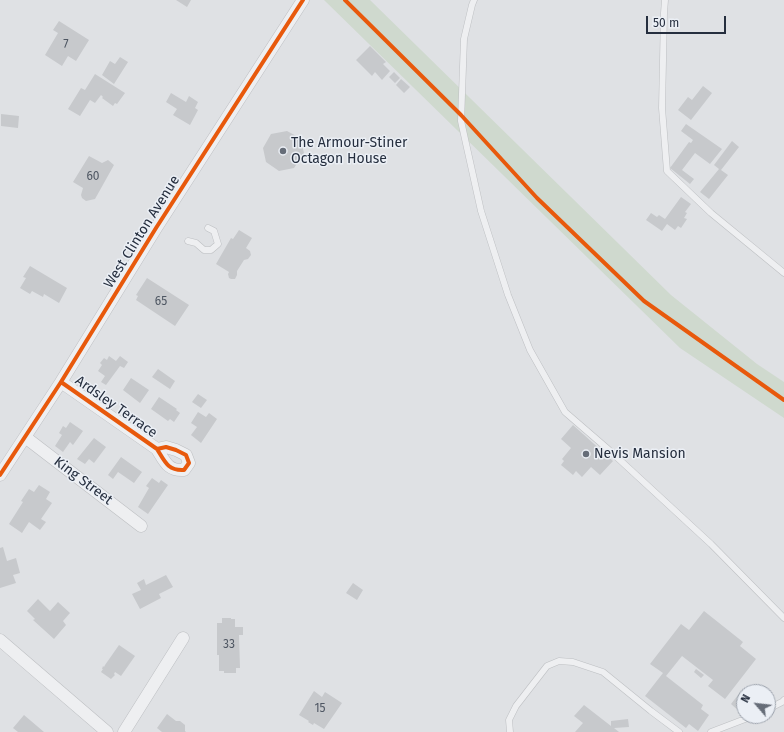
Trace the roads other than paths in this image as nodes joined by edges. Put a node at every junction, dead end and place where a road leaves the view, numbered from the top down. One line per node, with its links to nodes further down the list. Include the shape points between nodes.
1 (303, 0): 7 (street, West Clinton Avenue, via 156,228)
2 (474, 0): 12 (lane, via 464,39 461,122 482,212 508,294 530,350 565,412 711,544)
3 (665, 0): 6 (lane, via 662,108 667,171 711,213)
4 (208, 228): 5 (lane, via 214,231 218,244 211,250 204,250 196,243)
5 (188, 241)
6 (784, 273)
7 (61, 382): 8 (street, West Clinton Avenue); 9 (street, Ardsley Terrace)
8 (25, 437): 10 (street, West Clinton Avenue); 11 (street, King Street)
9 (158, 449)
10 (0, 475)
11 (141, 526)
12 (784, 618)
13 (183, 638): 17 (street)
14 (0, 640): 16 (street)
15 (736, 722): 20 (lane)
16 (107, 732)
17 (124, 732)
18 (510, 732): 19 (lane, via 509,720 516,706 546,666 559,661 573,662 603,672)
19 (679, 732)
20 (711, 732)

